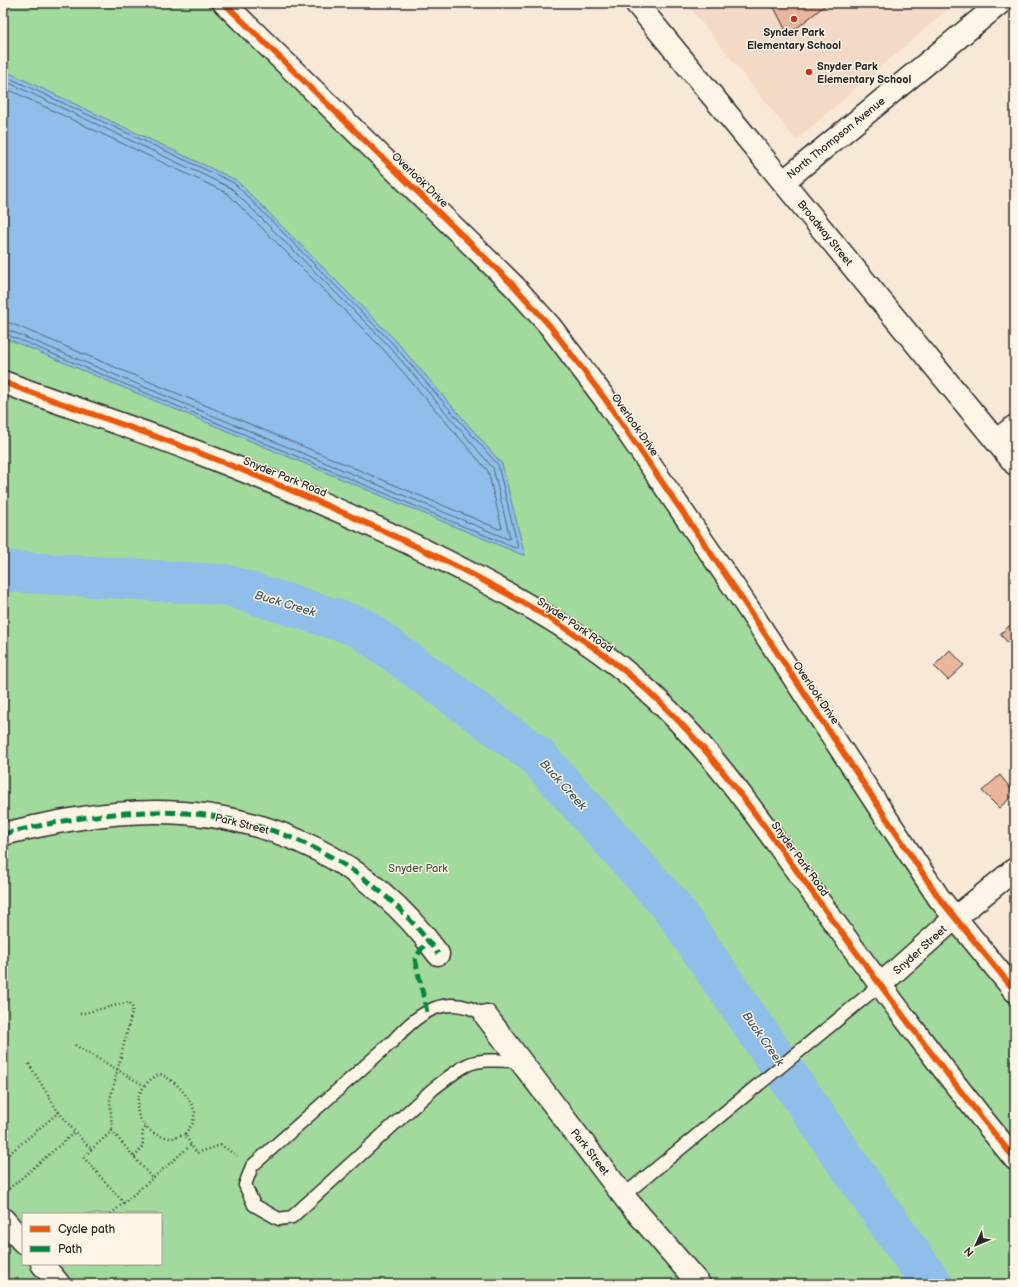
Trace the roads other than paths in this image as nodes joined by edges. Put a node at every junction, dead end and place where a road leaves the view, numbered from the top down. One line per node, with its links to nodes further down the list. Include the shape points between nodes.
1 (224, 3): 11 (street, Overlook Drive, via 514,286 550,326 605,399 722,570 939,898)
2 (636, 3): 4 (street, Broadway Street)
3 (1000, 3): 4 (street, North Thompson Avenue)
4 (783, 182): 7 (street, Broadway Street)
5 (3, 382): 13 (street, Snyder Park Road, via 200,453 348,514 426,550 514,597 583,640 638,682 678,720 727,775)
6 (1015, 426): 7 (street)
7 (996, 441): 8 (street, Broadway Street)
8 (1015, 464)
9 (3, 834): 12 (street, Park Street, via 104,814 156,812 206,815 246,823 289,837 332,856 367,879 399,908)
10 (1015, 869): 11 (street, Snyder Street)
11 (956, 917): 13 (street, Snyder Street); 14 (street, Overlook Drive)
12 (438, 954)
13 (880, 985): 17 (street, Snyder Park Road, via 969,1103); 18 (lane)
14 (1015, 991)
15 (486, 1016): 16 (street, Park Street); 16 (lane, via 473,1008 456,1004 432,1009 410,1023 252,1166 246,1185 254,1205 279,1219 292,1216 438,1085 468,1065 488,1061)
16 (520, 1061): 18 (street, Park Street)
17 (1015, 1159)
18 (624, 1195): 23 (street, Park Street)
19 (3, 1219): 20 (street)
20 (22, 1241)
21 (43, 1265): 22 (street)
22 (59, 1284)
23 (699, 1284)

